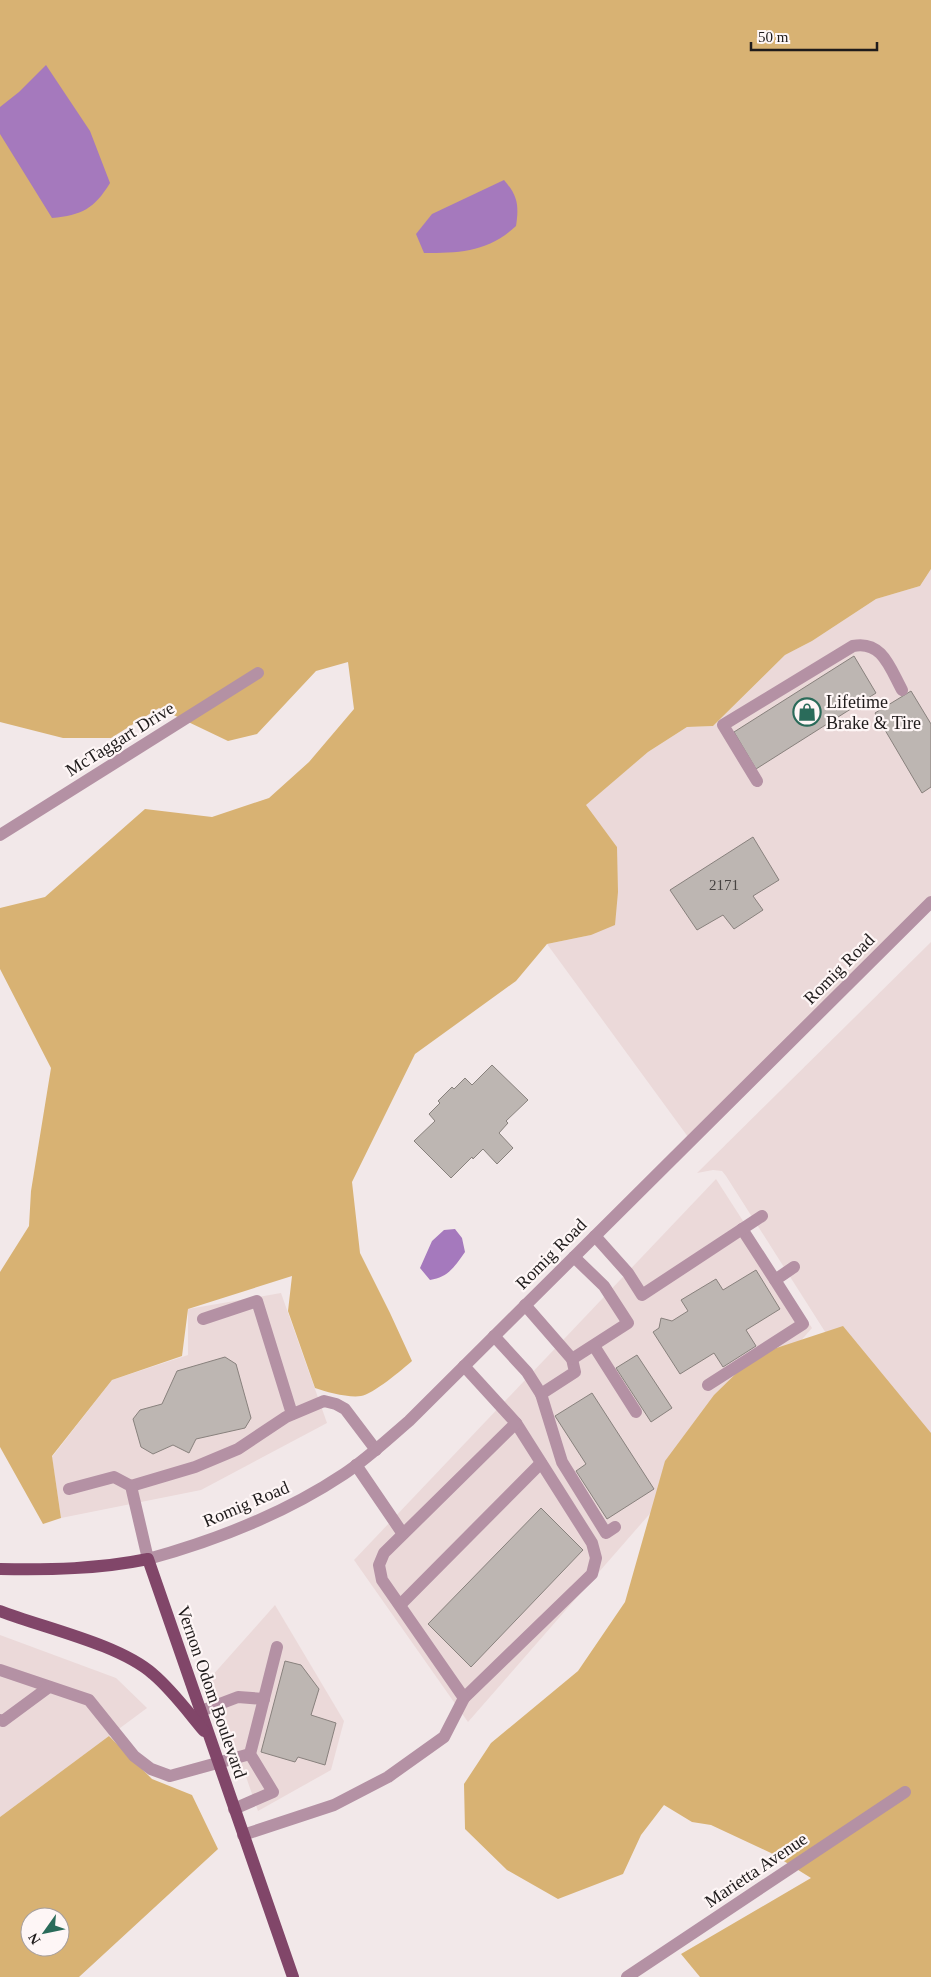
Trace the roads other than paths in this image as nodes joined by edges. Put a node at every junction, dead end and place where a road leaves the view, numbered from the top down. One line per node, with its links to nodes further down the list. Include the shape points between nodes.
1 (258, 673): 4 (street, McTaggart Drive)
2 (902, 690): 3 (street, via 876,648 853,646 723,725)
3 (757, 781)
4 (0, 835)
5 (931, 902): 8 (street, Romig Road)
6 (762, 1216): 7 (street)
7 (742, 1230): 8 (street, via 642,1295 628,1273); 11 (street)
8 (595, 1236): 9 (street, Romig Road)
9 (574, 1257): 12 (street, Romig Road); 15 (street, via 604,1286 628,1322)
10 (794, 1267): 11 (street)
11 (774, 1280): 18 (street, via 803,1324)
12 (525, 1305): 14 (street, Romig Road); 16 (street)
13 (203, 1318): 21 (street, via 257,1301)
14 (494, 1336): 17 (street, Romig Road); 19 (street, via 527,1372)
15 (594, 1346): 16 (street); 20 (street)
16 (572, 1359): 19 (street, via 575,1372)
17 (464, 1366): 22 (street); 23 (street, Romig Road)
18 (708, 1385)
19 (541, 1394): 28 (street, via 562,1462 606,1533)
20 (636, 1412)
21 (292, 1414): 23 (street, via 324,1401 336,1404 345,1409); 26 (street, via 238,1449 195,1467)
22 (516, 1423): 24 (street); 29 (street)
23 (376, 1450): 25 (street, Romig Road)
24 (541, 1462): 32 (street); 37 (street, via 592,1543 596,1558 592,1574)
25 (356, 1465): 29 (street); 30 (street, Romig Road, via 283,1509 218,1537)
26 (131, 1486): 27 (street, via 114,1477); 30 (street)
27 (69, 1489)
28 (615, 1527)
29 (403, 1534): 32 (street, via 384,1553 378,1565 382,1580)
30 (148, 1559): 31 (main road, via 79,1569); 39 (main road, Vernon Odom Boulevard)
31 (0, 1570)
32 (400, 1606): 37 (street)
33 (0, 1613): 41 (main road, via 102,1646 138,1663 164,1684)
34 (278, 1646): 38 (street)
35 (0, 1670): 36 (street)
36 (49, 1687): 40 (street, via 3,1721); 43 (street, via 89,1700 134,1756 151,1769 170,1776)
37 (464, 1698): 46 (street, via 444,1737 388,1777 334,1805)
38 (264, 1699): 39 (street, via 238,1697); 42 (street)
39 (201, 1711): 41 (main road, Vernon Odom Boulevard)
40 (0, 1720)
41 (209, 1737): 43 (main road, Vernon Odom Boulevard)
42 (250, 1754): 43 (street); 45 (street, via 273,1792)
43 (218, 1764): 45 (main road, Vernon Odom Boulevard)
44 (905, 1792): 48 (street, Marietta Avenue)
45 (234, 1809): 46 (main road, Vernon Odom Boulevard)
46 (243, 1835): 47 (main road, Vernon Odom Boulevard)
47 (293, 1977)
48 (628, 1977)

